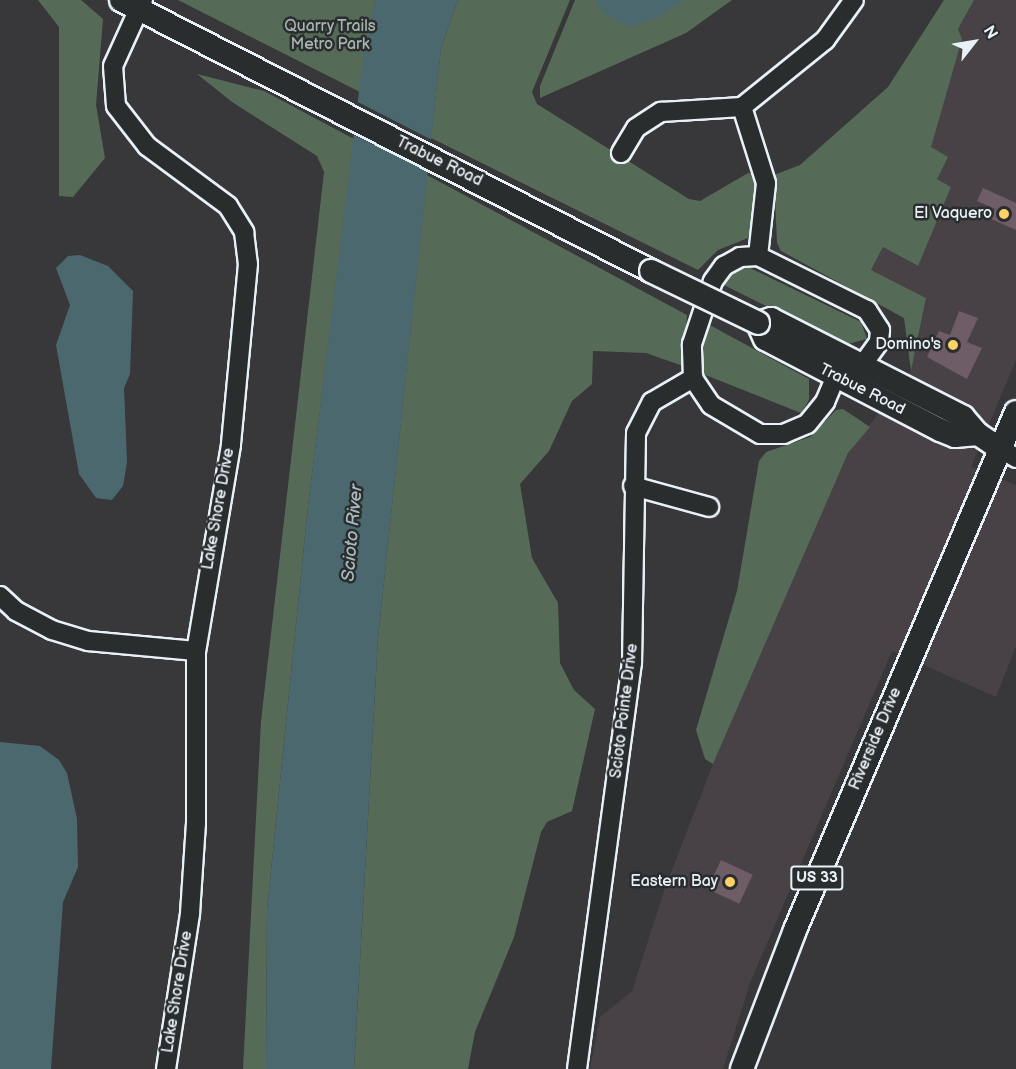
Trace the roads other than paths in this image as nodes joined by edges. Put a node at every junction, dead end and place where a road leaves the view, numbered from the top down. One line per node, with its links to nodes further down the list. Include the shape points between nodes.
1 (854, 0): 3 (street, via 825,40)
2 (134, 3): 6 (main road, Trabue Road, bridge); 16 (street, Lake Shore Drive, via 113,66 116,106 147,146 228,206 247,242 231,445)
3 (742, 107): 4 (street, via 661,112 636,128); 5 (street, via 765,183)
4 (621, 153)
5 (758, 256): 7 (street, via 876,319 879,342); 9 (street, via 740,257 724,266 713,281 692,344)
6 (758, 323): 7 (main road, Trabue Road, via 771,319); 8 (main road, Trabue Road, via 765,339)
7 (862, 365): 11 (main road, Trabue Road, via 963,417)
8 (836, 376): 9 (street, via 825,402 807,424 772,436 723,416); 11 (main road, Trabue Road, via 940,430 955,436)
9 (693, 378): 13 (street, Scioto Pointe Drive, via 652,402 643,415 634,443)
10 (1016, 412): 12 (main road, Riverside Drive / US 33)
11 (978, 434): 12 (main road, Trabue Road)
12 (1008, 453): 19 (main road, Riverside Drive / US 33)
13 (633, 486): 14 (street); 18 (street, Scioto Pointe Drive, via 632,663)
14 (709, 507)
15 (0, 596): 16 (street, via 16,611 52,630 88,641)
16 (195, 651): 17 (street, Lake Shore Drive, via 190,914)
17 (166, 1069)
18 (577, 1069)
19 (742, 1069)

